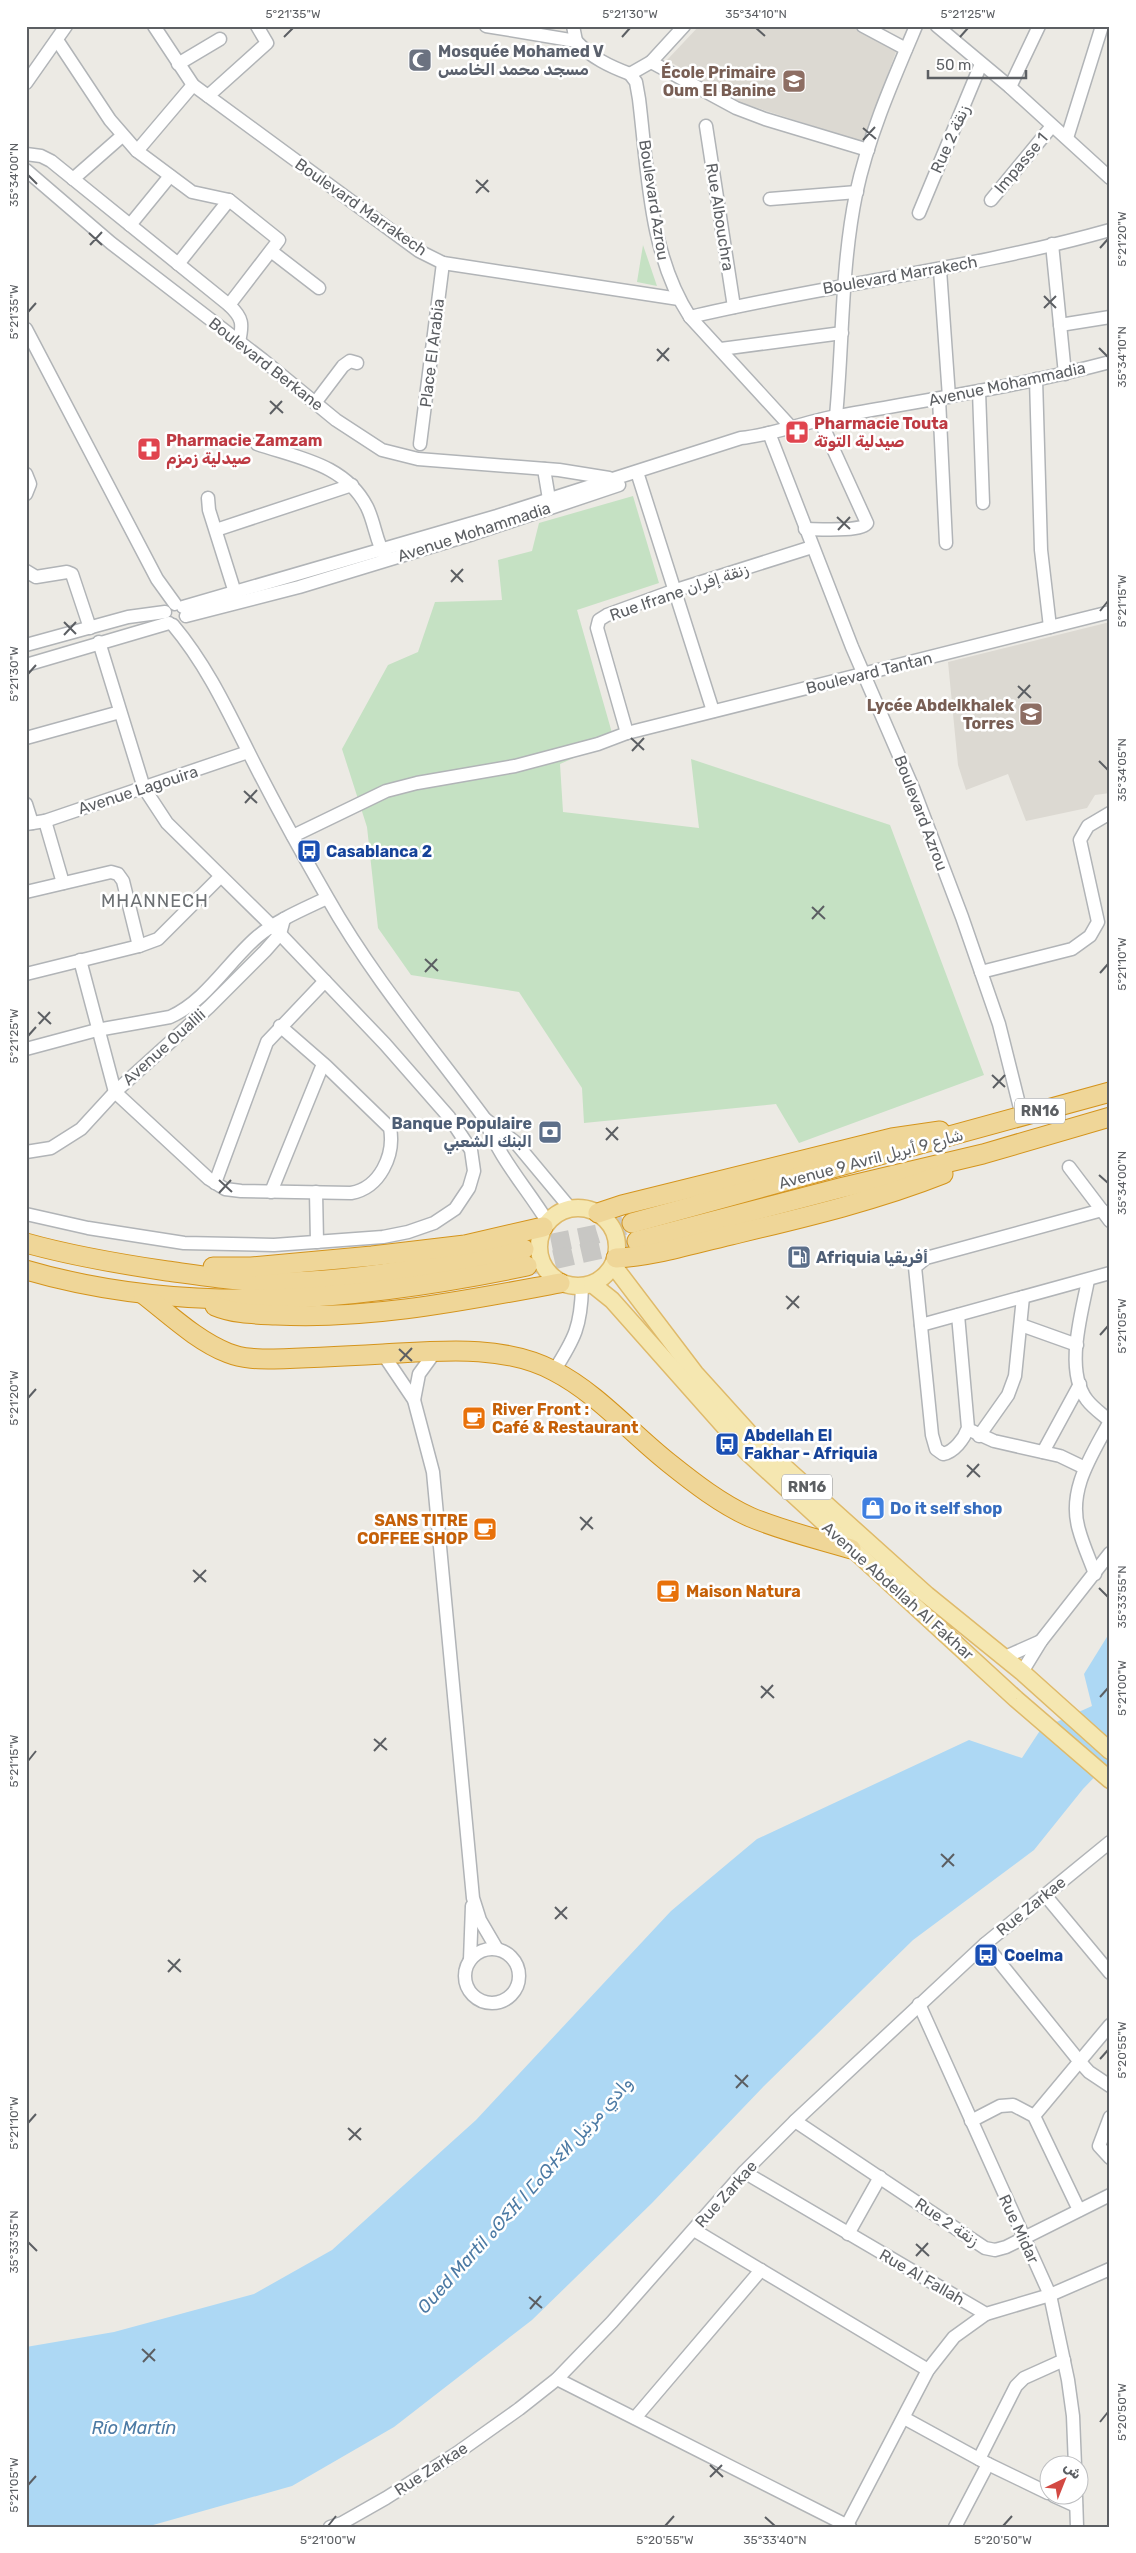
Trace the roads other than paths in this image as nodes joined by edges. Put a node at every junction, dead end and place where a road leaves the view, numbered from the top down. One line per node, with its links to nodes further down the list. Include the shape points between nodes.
1 (66, 26): 13 (street)
2 (154, 26): 17 (street, Boulevard Marrakech)
3 (257, 26): 23 (street, via 267,43)
4 (486, 26): 14 (street)
5 (573, 26): 14 (street)
6 (684, 26): 16 (street)
7 (863, 26): 15 (street)
8 (916, 26): 15 (street)
9 (937, 26): 18 (street)
10 (1039, 26): 22 (street)
11 (1102, 26): 27 (street)
12 (220, 39): 17 (street)
13 (57, 40): 20 (street); 26 (street)
14 (576, 41): 19 (street, via 605,64)
15 (906, 49): 28 (street)
16 (651, 62): 19 (street); 28 (street, via 736,108)
17 (178, 64): 21 (street, Boulevard Marrakech)
18 (981, 64): 22 (street); 39 (street, Rue 2 زنقة)
19 (630, 74): 49 (street, Boulevard Azrou, via 636,82 665,269)
20 (26, 83)
21 (193, 85): 23 (street, Boulevard Marrakech); 29 (street)
22 (1010, 87): 25 (street)
23 (208, 96): 44 (street, Boulevard Marrakech, via 399,238)
24 (706, 126): 51 (street, Rue Albouchra)
25 (1052, 126): 27 (street); 38 (street, Impasse 1)
26 (122, 136): 29 (street); 34 (street)
27 (1067, 138): 33 (street)
28 (868, 150): 35 (street)
29 (137, 152): 32 (street)
30 (26, 154): 34 (street, via 51,161)
31 (26, 170): 57 (street, Boulevard Berkane, via 111,244)
32 (170, 176): 36 (street, via 192,192); 40 (street)
33 (1110, 178)
34 (73, 179): 40 (street)
35 (857, 192): 37 (street); 47 (street, via 849,235)
36 (229, 200): 43 (street, via 279,240); 45 (street)
37 (770, 200)
38 (991, 200)
39 (919, 213)
40 (130, 225): 45 (street)
41 (1110, 230): 42 (street, Boulevard Marrakech)
42 (1052, 244): 46 (street, Boulevard Marrakech); 54 (street)
43 (271, 251): 48 (street); 50 (street)
44 (443, 263): 49 (street, Boulevard Marrakech); 71 (street, Place El Arabia)
45 (178, 264): 50 (street)
46 (940, 270): 47 (street, Boulevard Marrakech); 64 (street)
47 (846, 285): 51 (street, Boulevard Marrakech); 56 (street)
48 (319, 288)
49 (679, 299): 52 (street, Boulevard Azrou)
50 (229, 305): 57 (street, via 242,318)
51 (734, 307): 52 (street, Boulevard Marrakech)
52 (690, 317): 58 (street, Boulevard Azrou)
53 (1110, 317): 54 (street)
54 (1060, 325): 61 (street)
55 (26, 329): 90 (street)
56 (842, 333): 58 (street); 66 (street)
57 (239, 342): 65 (street, Boulevard Berkane)
58 (721, 349): 68 (street, Boulevard Azrou)
59 (1110, 362): 61 (street, Avenue Mohammadia)
60 (356, 363): 65 (street, via 350,361 343,366)
61 (1065, 374): 62 (street, Avenue Mohammadia)
62 (1036, 379): 63 (street, Avenue Mohammadia); 91 (street, via 1041,550)
63 (978, 391): 64 (street, Avenue Mohammadia); 80 (street)
64 (944, 398): 66 (street, Avenue Mohammadia); 83 (street)
65 (315, 403): 72 (street, Boulevard Berkane, via 364,440 399,456)
66 (836, 416): 67 (street, Avenue Mohammadia)
67 (820, 420): 68 (street, Avenue Mohammadia); 81 (street, via 867,523 862,528 852,529)
68 (790, 426): 69 (street, Avenue Mohammadia)
69 (763, 435): 74 (street, Avenue Mohammadia, via 741,438); 81 (street, Boulevard Azrou)
70 (257, 444): 76 (street, via 322,465)
71 (420, 444)
72 (544, 469): 75 (street, Boulevard Berkane); 79 (street)
73 (26, 474): 77 (street, via 30,484)
74 (638, 475): 75 (street, Avenue Mohammadia); 87 (street)
75 (613, 482): 79 (street, Avenue Mohammadia); 85 (street, Avenue Mohammadia, via 473,534)
76 (352, 485): 82 (street); 85 (street, via 367,506)
77 (26, 494)
78 (208, 498): 82 (street)
79 (549, 499): 85 (street, Avenue Mohammadia)
80 (982, 503)
81 (805, 529): 84 (street, Boulevard Azrou)
82 (216, 530): 88 (street)
83 (946, 543)
84 (812, 547): 87 (street, Rue Ifrane زنقة إفران); 96 (street, Boulevard Azrou)
85 (384, 555): 88 (street, Avenue Mohammadia)
86 (26, 571): 92 (street, via 36,577 70,572 75,578)
87 (673, 591): 97 (street); 99 (street, Rue Ifrane زنقة إفران, via 599,620 597,628)
88 (237, 598): 90 (street, Avenue Mohammadia)
89 (1110, 612): 91 (street, Boulevard Tantan)
90 (175, 615): 92 (street, via 128,617); 93 (street); 101 (street)
91 (1050, 627): 96 (street, Boulevard Tantan)
92 (90, 628): 94 (street)
93 (99, 642): 95 (street); 98 (street)
94 (26, 645)
95 (26, 665)
96 (865, 674): 97 (street, Boulevard Tantan); 115 (street, Boulevard Azrou, via 913,788)
97 (713, 711): 99 (street, Boulevard Tantan)
98 (120, 712): 100 (street); 102 (street)
99 (627, 732): 107 (street, Boulevard Tantan, via 598,744 515,766 386,791)
100 (26, 738)
101 (248, 752): 102 (street, Avenue Lagouira); 107 (street)
102 (144, 788): 105 (street, Avenue Lagouira); 108 (street, via 167,824)
103 (26, 804): 106 (street)
104 (1110, 812): 115 (street, via 1088,826 1080,840 1098,922 1090,936 1072,949)
105 (45, 821): 106 (street, Avenue Lagouira); 109 (street)
106 (29, 824)
107 (293, 836): 111 (street)
108 (220, 877): 112 (street); 113 (street, via 158,939)
109 (63, 883): 110 (street); 113 (street, via 111,872 118,874)
110 (26, 892)
111 (327, 898): 112 (street, Avenue Oualili, via 284,919); 128 (street, via 385,989)
112 (276, 930): 117 (street); 118 (street, Avenue Oualili, via 256,938 191,1004); 121 (street, Avenue Oualili, via 216,1001)
113 (139, 946): 114 (street)
114 (80, 960): 116 (street); 120 (street)
115 (981, 972): 126 (street, Boulevard Azrou, via 999,1024)
116 (26, 974)
117 (325, 981): 119 (street); 143 (street, via 449,1117 471,1150 474,1171 470,1188 455,1209 434,1223 383,1238)
118 (170, 1017): 120 (street); 121 (street)
119 (280, 1026): 123 (street); 133 (street, via 261,1054)
120 (97, 1030): 122 (street); 124 (street)
121 (177, 1036): 124 (street, Avenue Oualili)
122 (26, 1049)
123 (323, 1064): 134 (street); 135 (street, via 390,1128 392,1137 377,1180 369,1187 351,1193)
124 (115, 1092): 130 (street, Avenue Oualili, via 71,1138 51,1148); 133 (street)
125 (1110, 1092): 126 (highway, Avenue 9 Avril شارع 9 أبريل / RN16)
126 (1022, 1116): 129 (highway, Avenue 9 Avril شارع 9 أبريل / RN16)
127 (1110, 1117): 131 (highway, Avenue 9 Avril شارع 9 أبريل / RN16)
128 (485, 1119): 136 (street, via 515,1142); 142 (street, via 491,1136)
129 (972, 1132): 138 (highway, RN16, via 923,1132 892,1138); 141 (highway, Avenue 9 Avril شارع 9 أبريل)
130 (26, 1152)
131 (983, 1154): 144 (highway, Avenue 9 Avril شارع 9 أبريل); 146 (highway, RN16, via 920,1182 850,1204)
132 (1069, 1167): 137 (street)
133 (215, 1184): 134 (street, via 232,1190)
134 (271, 1192): 135 (street)
135 (316, 1192): 143 (street)
136 (570, 1208): 138 (main road); 142 (main road, via 554,1215)
137 (1102, 1210): 140 (street); 158 (street, via 919,1262 914,1274)
138 (598, 1213): 146 (main road, via 612,1226 616,1235)
139 (26, 1214): 143 (street, via 162,1241 253,1245)
140 (1110, 1221)
141 (632, 1223)
142 (545, 1224): 148 (highway, via 465,1245 251,1267 177,1267); 151 (main road, via 538,1244 539,1254 547,1272)
143 (317, 1242)
144 (637, 1242)
145 (26, 1243): 148 (highway)
146 (614, 1262): 152 (main road, via 608,1273); 174 (main road, Avenue Abdellah Al Fakhar / RN16, via 695,1373 759,1444 927,1595)
147 (26, 1270): 153 (highway)
148 (165, 1271): 155 (highway, via 255,1281 317,1280 526,1258 453,1281 375,1293 312,1298)
149 (1110, 1273): 150 (street)
150 (1088, 1280): 154 (street); 159 (street)
151 (560, 1283): 152 (main road, RN16); 155 (highway, via 394,1310 319,1316 243,1313)
152 (587, 1285): 162 (street, via 578,1327); 170 (main road, Avenue Abdellah Al Fakhar / RN16, via 612,1300 746,1451)
153 (143, 1294): 155 (highway); 161 (highway, via 206,1341 235,1355 274,1360)
154 (1023, 1297): 156 (street); 157 (street)
155 (195, 1299)
156 (958, 1315): 158 (street); 166 (street)
157 (1021, 1324): 159 (street); 167 (street, via 1015,1376 1008,1395)
158 (921, 1325): 166 (street, via 936,1449 943,1454 950,1452)
159 (1077, 1345): 163 (street)
160 (435, 1352): 161 (highway); 162 (highway, via 506,1354); 164 (street, via 419,1374)
161 (383, 1354): 164 (street)
162 (554, 1371): 170 (highway, via 600,1404 712,1496 750,1517)
163 (1080, 1384): 165 (street, via 1086,1399); 168 (street)
164 (414, 1400): 180 (street, via 437,1496)
165 (1110, 1421): 169 (street)
166 (968, 1428): 167 (street)
167 (978, 1436): 168 (street)
168 (1043, 1452): 169 (street)
169 (1085, 1468): 172 (street, via 1077,1491 1076,1511 1078,1530)
170 (851, 1549): 177 (main road, Avenue Abdellah Al Fakhar / RN16)
171 (1110, 1553): 172 (street)
172 (1095, 1574): 173 (street)
173 (1042, 1641): 174 (street); 175 (street)
174 (1005, 1658): 175 (main road, Avenue Abdellah Al Fakhar / RN16)
175 (1027, 1676): 176 (main road, Avenue Abdellah Al Fakhar / RN16)
176 (1110, 1751)
177 (1110, 1780)
178 (1110, 1842): 179 (street, Rue Zarkae)
179 (1045, 1895): 181 (street, Rue Zarkae); 184 (street)
180 (473, 1898): 182 (street, via 480,1920); 183 (street)
181 (985, 1944): 185 (street, Rue Zarkae); 187 (street)
182 (497, 1949): 183 (street, via 482,1951); 183 (street, via 512,1958 519,1974 515,1991 502,2002 485,2002 470,1993 465,1976)
183 (470, 1960)
184 (1110, 1973)
185 (919, 2004): 191 (street, Rue Zarkae); 192 (street, Rue Midar)
186 (1110, 2025): 187 (street)
187 (1080, 2062): 188 (street, via 1088,2072); 189 (street)
188 (1110, 2086)
189 (1034, 2116): 192 (street, via 1013,2105 1000,2106); 197 (street)
190 (1110, 2117): 193 (street, via 1099,2146)
191 (795, 2121): 194 (street, Rue Zarkae); 195 (street, Rue 2 زنقة)
192 (971, 2121): 200 (street, Rue Midar)
193 (1110, 2158)
194 (744, 2172): 198 (street, Rue Zarkae); 199 (street, Rue Al Fallah)
195 (880, 2177): 199 (street); 200 (street, Rue 2 زنقة, via 985,2248 996,2250)
196 (1110, 2195): 197 (street, Rue 2 زنقة)
197 (1079, 2210): 200 (street, Rue 2 زنقة)
198 (694, 2230): 201 (street); 207 (street, Rue Zarkae)
199 (848, 2234): 204 (street, Rue Al Fallah)
200 (1023, 2238): 203 (street, Rue Midar)
201 (761, 2270): 206 (street); 208 (street)
202 (1110, 2270): 203 (street)
203 (1050, 2294): 204 (street); 205 (street, Rue Midar)
204 (986, 2314): 206 (street, via 954,2337)
205 (1064, 2360): 210 (street, Rue Midar, via 1073,2416); 211 (street, via 1024,2378 1016,2386)
206 (928, 2370): 209 (street)
207 (557, 2379): 208 (street); 214 (street, Rue Zarkae, via 426,2474)
208 (635, 2418): 215 (street)
209 (904, 2418): 211 (street); 215 (street)
210 (1075, 2456)
211 (983, 2462): 212 (street); 216 (street)
212 (1038, 2488)
213 (1076, 2506): 217 (street)
214 (332, 2526)
215 (848, 2526)
216 (955, 2527)
217 (1077, 2527)

